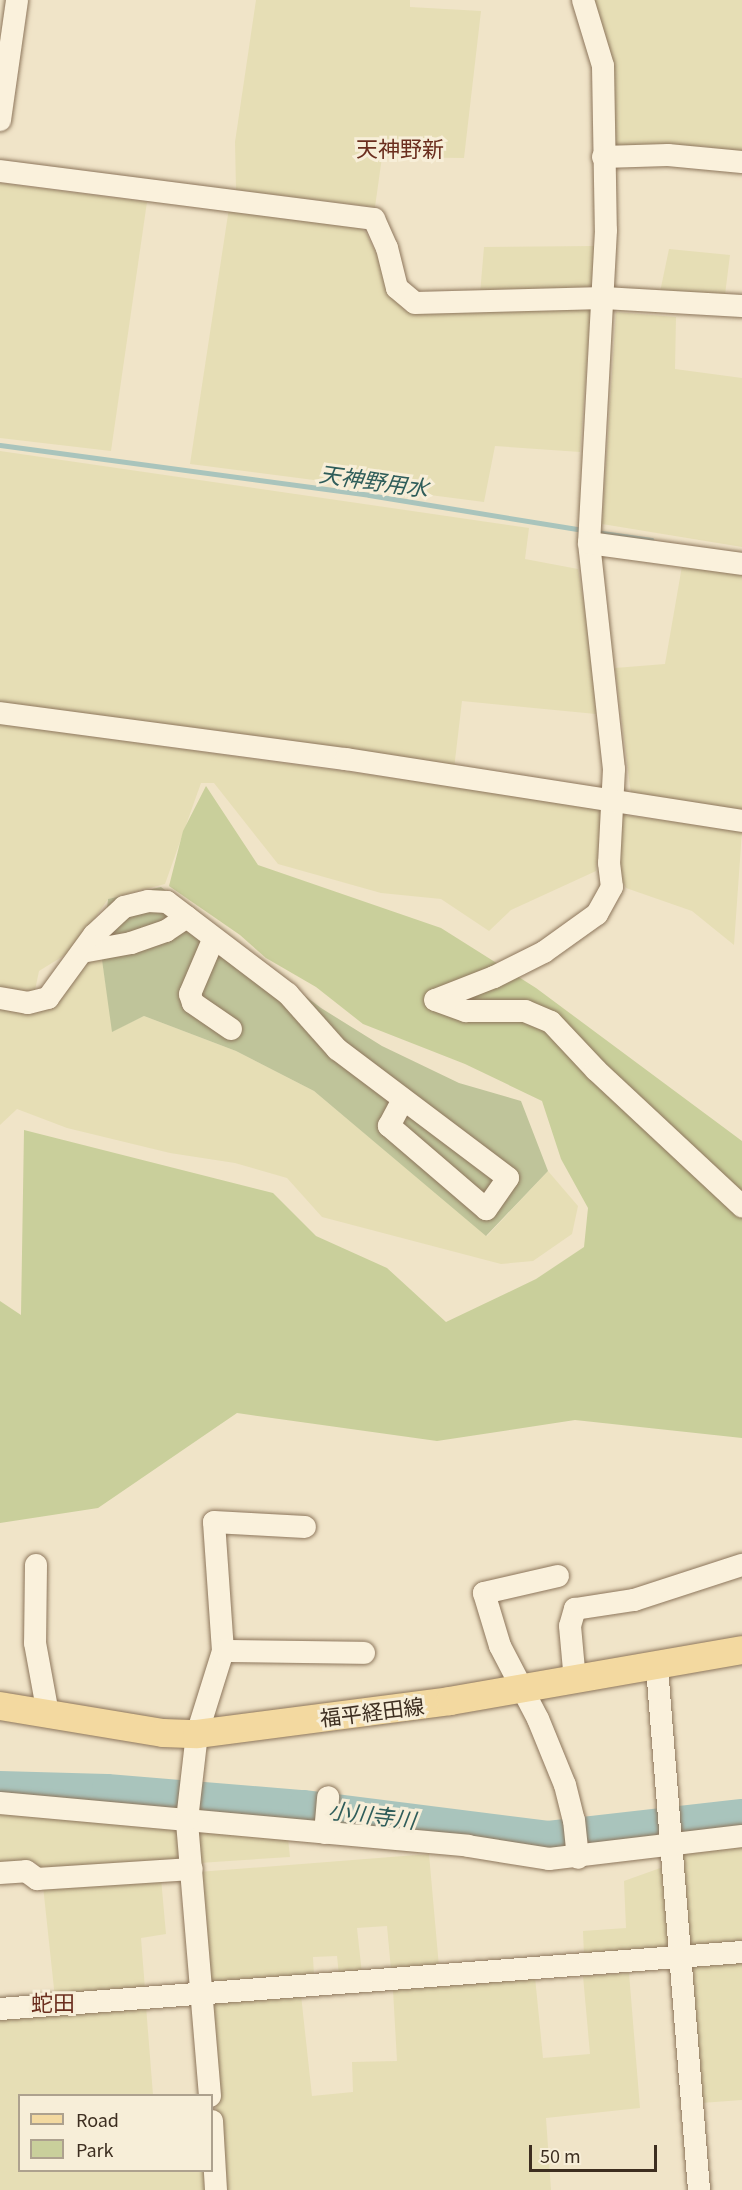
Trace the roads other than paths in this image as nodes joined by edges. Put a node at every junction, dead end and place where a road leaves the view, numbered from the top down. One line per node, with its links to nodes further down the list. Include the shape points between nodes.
1 (17, 0): 3 (street)
2 (583, 0): 4 (street, via 603,66)
3 (0, 120)
4 (603, 157): 5 (street, via 680,155); 7 (street)
5 (742, 162)
6 (0, 171): 7 (street, via 374,219 387,248 397,288 415,303)
7 (604, 298): 8 (street); 9 (street)
8 (742, 306)
9 (589, 543): 10 (street); 12 (street)
10 (742, 564)
11 (0, 713): 12 (street, via 346,759)
12 (615, 802): 13 (street); 20 (street, via 609,863 612,887 597,914 544,952 435,1000 466,1011 525,1011 551,1022 604,1078)
13 (742, 821)
14 (187, 917): 15 (street); 16 (street, via 166,931 131,943); 16 (street, via 167,902 148,901 124,907)
15 (213, 940): 18 (street, via 190,994 193,1003); 19 (street, via 288,994 337,1049)
16 (82, 952): 17 (street, via 48,998 28,1003)
17 (0, 998)
18 (231, 1029)
19 (403, 1100): 19 (street, via 508,1178 486,1209 389,1126)
20 (742, 1206)
21 (305, 1527): 26 (street, via 214,1522)
22 (36, 1565): 32 (street, via 35,1643)
23 (742, 1565): 29 (street, via 634,1600 575,1609 570,1626)
24 (558, 1575): 30 (street, via 484,1593 500,1646)
25 (742, 1650): 28 (main road, 福平経田線)
26 (223, 1651): 27 (street); 33 (street)
27 (364, 1653)
28 (657, 1668): 29 (main road, 福平経田線); 39 (street)
29 (575, 1681): 30 (main road, 福平経田線)
30 (524, 1689): 33 (main road, 福平経田線); 40 (street, via 565,1785)
31 (0, 1706): 32 (main road, 福平経田線)
32 (48, 1714): 33 (main road, 福平経田線, via 163,1733)
33 (198, 1734): 36 (street)
34 (328, 1797): 37 (street)
35 (0, 1803): 36 (street)
36 (187, 1820): 37 (street); 41 (street)
37 (325, 1833): 40 (street, via 468,1846 549,1859)
38 (742, 1836): 39 (street)
39 (671, 1840): 40 (street); 44 (street)
40 (578, 1858)
41 (192, 1869): 42 (street, via 37,1880 26,1871); 45 (street)
42 (0, 1873)
43 (742, 1952): 44 (street)
44 (680, 1957): 45 (street); 50 (street)
45 (203, 1993): 46 (street); 47 (street)
46 (0, 2009)
47 (210, 2094)
48 (213, 2138): 49 (street)
49 (216, 2190)
50 (699, 2190)

